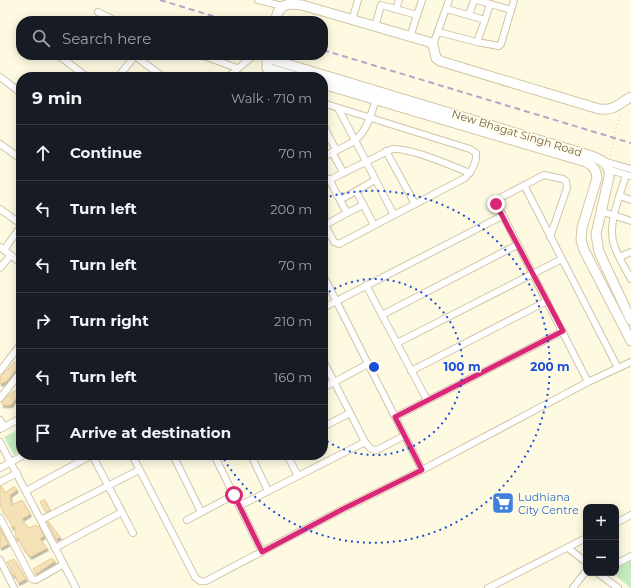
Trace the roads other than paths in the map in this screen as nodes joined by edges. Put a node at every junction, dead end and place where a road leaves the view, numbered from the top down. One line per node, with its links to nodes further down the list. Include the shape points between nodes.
1 (258, 0): 10 (street)
2 (358, 0): 19 (street)
3 (399, 0): 11 (street)
4 (422, 0): 15 (street)
5 (449, 0): 12 (street)
6 (476, 0): 9 (street); 16 (street)
7 (514, 0): 13 (street)
8 (382, 2): 11 (street); 21 (street)
9 (490, 4): 13 (street); 20 (street)
10 (283, 6): 18 (street); 19 (street, via 302,5)
11 (396, 9): 15 (street)
12 (447, 9): 16 (street); 22 (street)
13 (511, 10): 24 (street, via 499,46)
14 (98, 12): 17 (street)
15 (417, 15): 23 (street)
16 (469, 15): 20 (street)
17 (106, 16)
18 (278, 16)
19 (352, 20): 21 (street)
20 (485, 20): 24 (street)
21 (375, 27): 23 (street)
22 (438, 32): 24 (street); 25 (street)
23 (410, 37): 25 (street)
24 (477, 42)
25 (433, 45): 44 (street, via 434,54 440,60 599,109 614,108)
26 (65, 60): 34 (street)
27 (132, 60): 35 (street)
28 (140, 60): 36 (street)
29 (215, 60): 33 (street)
30 (247, 60): 33 (street)
31 (267, 60): 38 (street)
32 (277, 60): 39 (street, New Bhagat Singh Road)
33 (237, 68): 37 (street)
34 (80, 72)
35 (122, 72)
36 (156, 72)
37 (233, 72)
38 (267, 72)
39 (316, 72)
40 (328, 76): 57 (street, New Bhagat Singh Road, via 592,156)
41 (0, 77): 43 (street)
42 (328, 86): 45 (street, New Bhagat Singh Road)
43 (16, 89)
44 (631, 97)
45 (376, 100): 48 (street); 102 (street, New Bhagat Singh Road, via 593,166 597,178 582,228 584,250)
46 (328, 105): 47 (street)
47 (338, 108): 48 (street); 50 (street)
48 (369, 118): 50 (street); 60 (street, via 473,151 477,157)
49 (328, 137): 52 (street)
50 (355, 141): 52 (street); 56 (street)
51 (0, 144): 55 (street)
52 (334, 151): 54 (street); 59 (street)
53 (386, 151): 56 (street); 60 (street, via 399,149); 69 (street)
54 (328, 154)
55 (16, 155)
56 (366, 161): 59 (street); 63 (street)
57 (607, 164): 58 (street); 61 (street); 72 (street)
58 (631, 169)
59 (344, 172): 62 (street)
60 (470, 173): 69 (street)
61 (628, 176): 66 (street)
62 (329, 179): 67 (street)
63 (375, 180): 65 (street); 74 (street)
64 (524, 185): 75 (street, via 498,199 496,204); 83 (street); 83 (street, via 544,175 566,182)
65 (356, 191): 67 (street); 70 (street)
66 (620, 196): 68 (street); 76 (street)
67 (340, 200): 73 (street)
68 (631, 200)
69 (415, 204): 74 (street)
70 (363, 205): 73 (street); 80 (street)
71 (0, 209): 77 (street)
72 (600, 211): 76 (street); 100 (street, via 596,234 599,252)
73 (347, 213): 78 (street)
74 (394, 215): 80 (street)
75 (502, 216): 84 (street); 95 (street)
76 (614, 216): 79 (street); 88 (street, via 612,234)
77 (16, 221)
78 (328, 221)
79 (631, 221)
80 (374, 225): 82 (street, via 339,244 334,242)
81 (16, 231): 85 (street)
82 (328, 231)
83 (550, 237): 90 (street)
84 (518, 245): 92 (street); 99 (street)
85 (2, 248): 87 (street)
86 (631, 252): 88 (street)
87 (11, 255): 89 (street); 91 (street)
88 (620, 257): 93 (street)
89 (16, 259)
90 (562, 259): 92 (street); 107 (street)
91 (0, 268)
92 (532, 274): 97 (street); 103 (street)
93 (631, 279)
94 (328, 285): 96 (street)
95 (366, 285): 96 (street); 99 (street)
96 (336, 300): 98 (street); 106 (street)
97 (547, 301): 101 (street); 110 (street)
98 (328, 305)
99 (382, 315): 103 (street)
100 (631, 320)
101 (563, 331): 113 (street); 116 (street)
102 (631, 341)
103 (397, 343): 110 (street)
104 (16, 350): 109 (street)
105 (631, 362): 107 (street)
106 (368, 364): 112 (street); 118 (street)
107 (618, 368): 113 (street)
108 (328, 370): 112 (street)
109 (0, 371)
110 (411, 371): 116 (street)
111 (16, 378): 115 (street)
112 (334, 382): 114 (street); 117 (street)
113 (588, 382): 137 (street)
114 (328, 385)
115 (0, 398)
116 (427, 400): 118 (street)
117 (350, 413): 121 (street); 125 (street)
118 (395, 417): 123 (street)
119 (0, 420): 122 (street)
120 (16, 421): 122 (street)
121 (328, 424)
122 (2, 428)
123 (404, 436): 125 (street, via 377,450 370,448); 137 (street)
124 (0, 442): 134 (street)
125 (365, 442): 139 (street)
126 (16, 459): 134 (street)
127 (83, 460): 142 (street)
128 (95, 460): 141 (street)
129 (134, 460): 136 (street)
130 (175, 460): 147 (street)
131 (216, 460): 144 (street)
132 (253, 460): 143 (street)
133 (290, 460): 139 (street)
134 (11, 462): 135 (street); 138 (street)
135 (0, 468)
136 (139, 470): 141 (street); 165 (street, via 195,577)
137 (422, 470): 157 (street)
138 (16, 473): 140 (street); 142 (street)
139 (298, 476): 143 (street)
140 (0, 482)
141 (108, 485): 146 (street); 150 (street)
142 (26, 491): 150 (street)
143 (268, 491): 145 (street)
144 (234, 495): 145 (street); 147 (street)
145 (239, 506): 157 (street)
146 (122, 512): 153 (street); 155 (street)
147 (201, 512): 151 (street)
148 (631, 516): 152 (street)
149 (0, 518): 162 (street, via 32,579 36,580)
150 (41, 520): 155 (street)
151 (187, 520)
152 (619, 522)
153 (133, 533)
154 (583, 540): 156 (street)
155 (55, 548): 162 (street)
156 (568, 548): 160 (street); 169 (street)
157 (262, 552): 165 (street, via 206,581)
158 (631, 556): 161 (street)
159 (0, 560): 166 (street)
160 (583, 560)
161 (619, 562)
162 (64, 564): 167 (street)
163 (583, 575): 170 (street)
164 (602, 576): 171 (street)
165 (199, 580): 168 (street)
166 (14, 588)
167 (76, 588)
168 (200, 588)
169 (488, 588)
170 (573, 588)
171 (618, 588)

